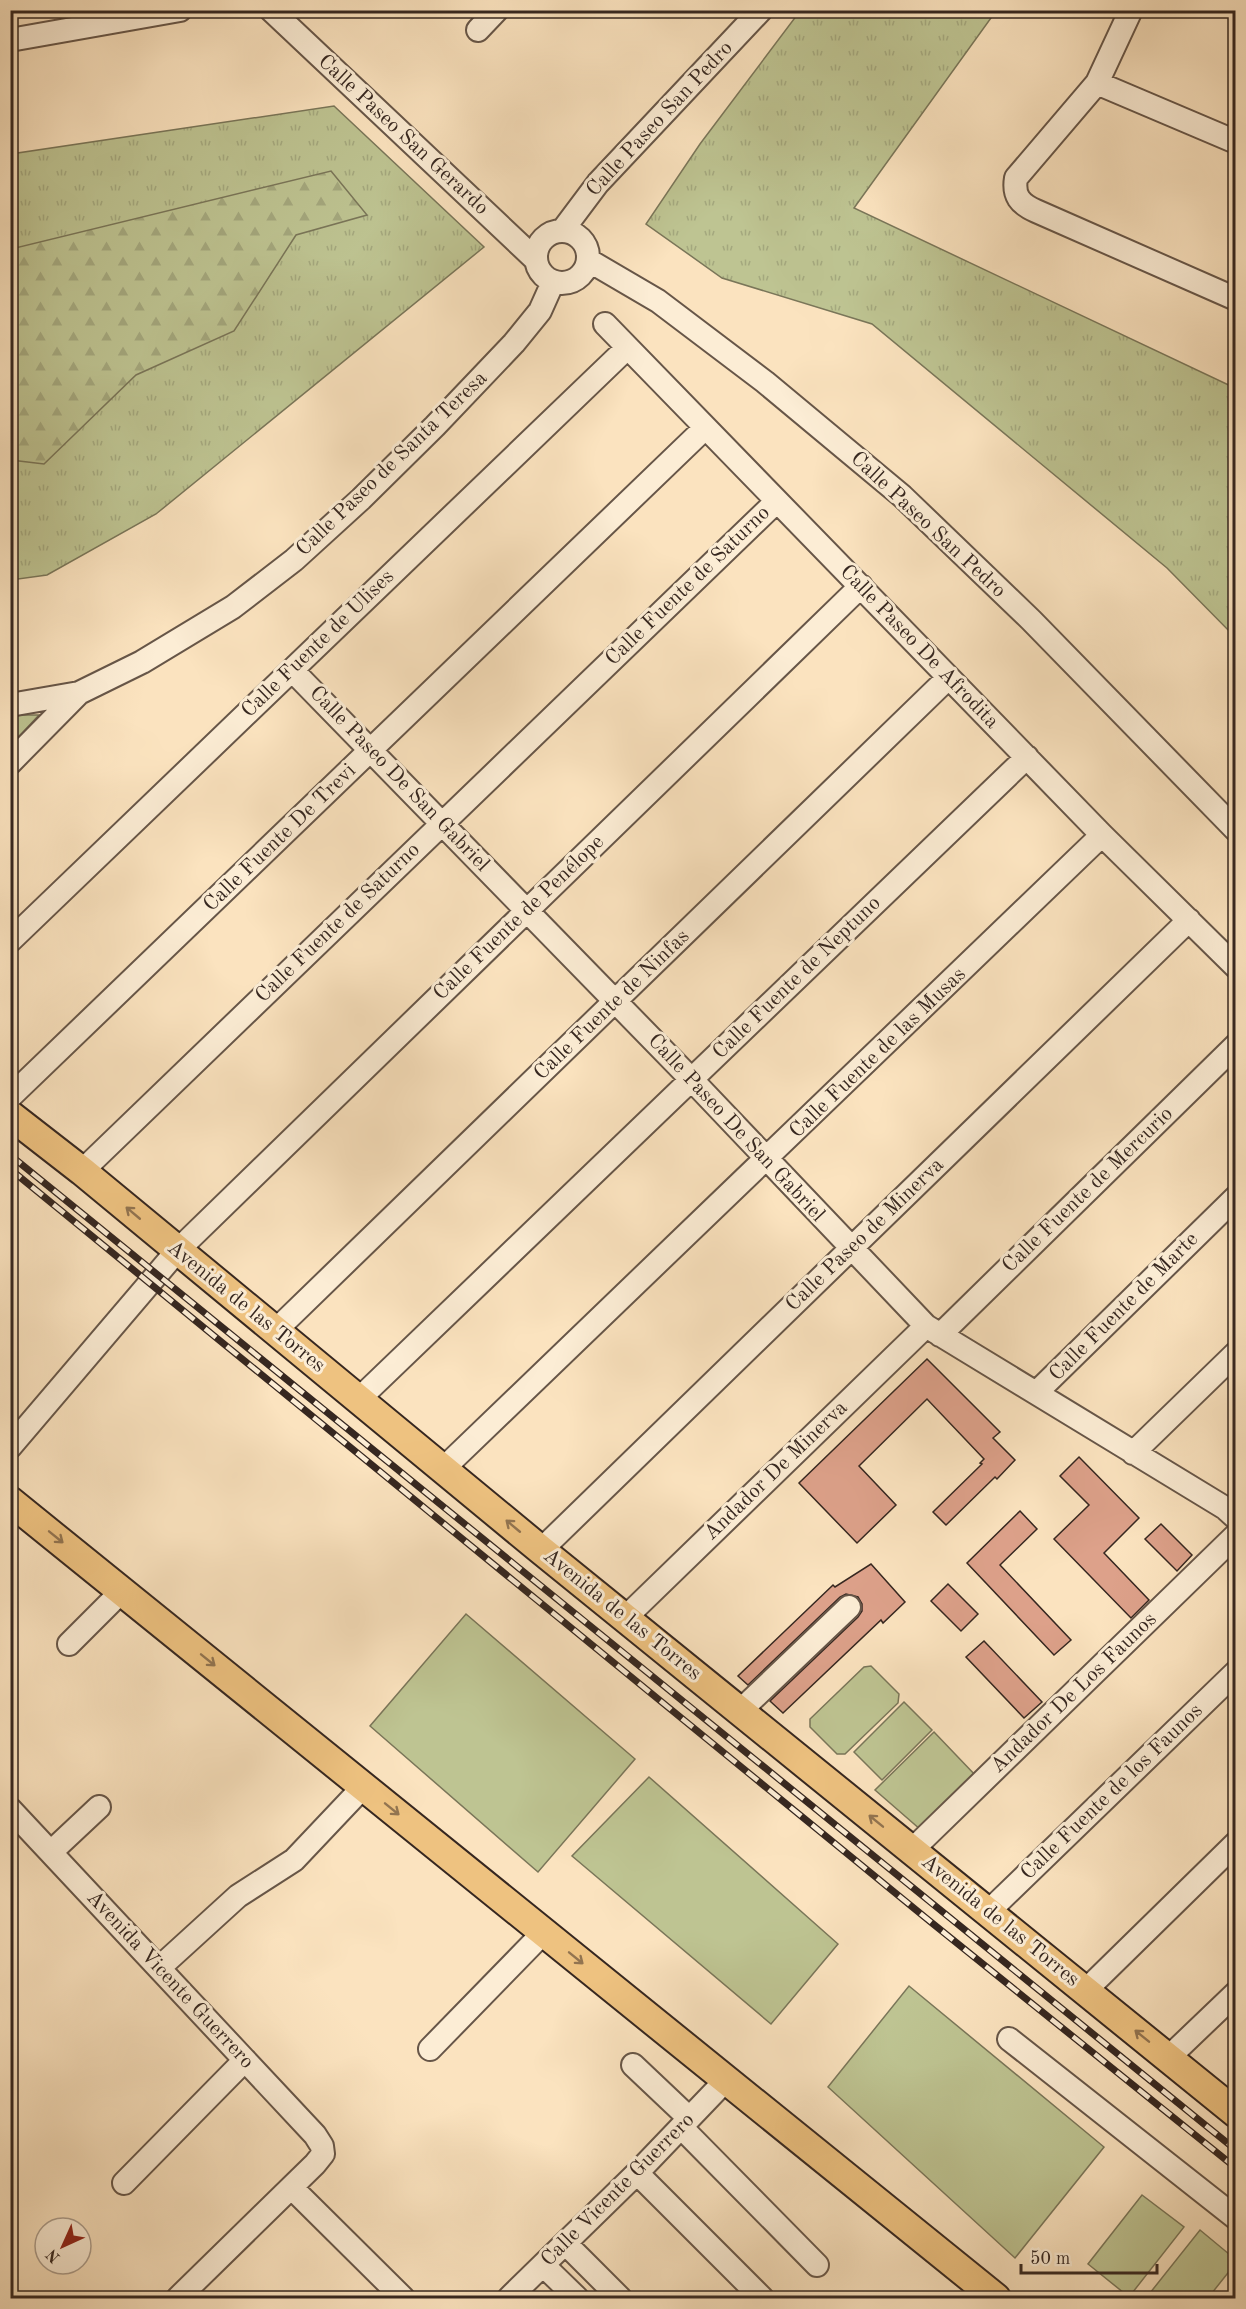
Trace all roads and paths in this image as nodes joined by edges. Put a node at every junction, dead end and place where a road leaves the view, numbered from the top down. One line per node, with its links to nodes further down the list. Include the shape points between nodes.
1 (180, 10): 7 (street)
2 (271, 10): 11 (street, Calle Paseo San Gerardo)
3 (497, 10): 6 (street)
4 (761, 10): 10 (street, Calle Paseo San Pedro, via 597,183)
5 (1131, 10): 8 (street)
6 (478, 30)
7 (10, 40)
8 (1097, 83): 9 (street); 14 (street, via 1016,178 1016,196 1023,205)
9 (1236, 142)
10 (562, 231): 11 (street, via 545,237 539,244); 12 (street, via 579,237 585,244)
11 (536, 260): 13 (street, via 544,277)
12 (588, 260): 13 (street, via 579,278 562,284); 28 (street, Calle Paseo San Pedro, via 658,301 765,382 902,496 1031,620)
13 (553, 282): 22 (street, Calle Paseo de Santa Teresa, via 540,310 514,343 386,475 294,560 233,607 142,662)
14 (1236, 299)
15 (605, 324): 16 (street, Calle Paseo De Afrodita)
16 (627, 348): 17 (street, Calle Paseo De Afrodita); 20 (street, Calle Fuente de Ulises)
17 (705, 428): 18 (street, Calle Paseo De Afrodita); 24 (street, Calle Fuente De Trevi)
18 (777, 501): 19 (street, Calle Paseo De Afrodita); 27 (street, Calle Fuente de Saturno)
19 (861, 585): 21 (street, Calle Paseo De Afrodita); 30 (street, Calle Fuente de Penélope)
20 (292, 670): 24 (street, Calle Paseo De San Gabriel); 32 (street, Calle Fuente de Ulises)
21 (948, 678): 25 (street, Calle Paseo De Afrodita); 34 (street, Calle Fuente de Ninfas)
22 (79, 693): 23 (street, Calle Paseo de Santa Teresa); 26 (street)
23 (10, 705)
24 (370, 750): 27 (street, Calle Paseo De San Gabriel); 37 (street, Calle Fuente De Trevi)
25 (1027, 757): 29 (street, Calle Paseo De Afrodita); 36 (street, Calle Fuente de Neptuno)
26 (10, 764)
27 (442, 822): 30 (street, Calle Paseo De San Gabriel); 40 (street, Calle Fuente de Saturno)
28 (1236, 830)
29 (1102, 835): 31 (street, Calle Paseo De Afrodita); 39 (street, Calle Fuente de las Musas)
30 (526, 912): 34 (street, Calle Paseo De San Gabriel); 43 (street, Calle Fuente de Penélope)
31 (1189, 920): 33 (street, Calle Paseo De Afrodita); 42 (street, Calle Paseo de Minerva)
32 (10, 941)
33 (1236, 967)
34 (615, 1001): 36 (street, Calle Paseo De San Gabriel); 45 (street, Calle Fuente de Ninfas)
35 (1236, 1045): 44 (street, Calle Fuente de Mercurio)
36 (692, 1080): 39 (street, Calle Paseo De San Gabriel); 48 (street, Calle Fuente de Neptuno)
37 (10, 1097)
38 (10, 1115): 40 (main road, Avenida de las Torres)
39 (766, 1160): 42 (street, Calle Paseo De San Gabriel); 51 (street, Calle Fuente de las Musas)
40 (82, 1171): 43 (main road, Avenida de las Torres, one-way to 40)
41 (1236, 1197): 47 (street, Calle Fuente de Marte)
42 (850, 1249): 44 (street, Calle Paseo De San Gabriel); 55 (street, Calle Paseo de Minerva)
43 (177, 1251): 45 (main road, Avenida de las Torres); 49 (street, Calle Fuente de Penélope)
44 (933, 1330): 47 (street, Calle Paseo De San Gabriel); 58 (street, Andador De Minerva)
45 (275, 1331): 48 (main road, Avenida de las Torres)
46 (1236, 1353): 50 (street)
47 (1037, 1392): 50 (street, Calle Paseo De San Gabriel)
48 (359, 1399): 51 (main road, Avenida de las Torres)
49 (10, 1447)
50 (1133, 1453): 53 (street, Calle Paseo De San Gabriel)
51 (444, 1468): 55 (main road, Avenida de las Torres, one-way to 51)
52 (10, 1501): 56 (main road, one-way to 56)
53 (1232, 1508)
54 (1236, 1535): 66 (street, Andador De Los Faunos)
55 (541, 1550): 58 (main road, Avenida de las Torres)
56 (122, 1591): 59 (street); 62 (main road, one-way to 62)
57 (849, 1607): 61 (street)
58 (626, 1617): 61 (main road, Avenida de las Torres)
59 (69, 1644)
60 (1236, 1672): 68 (street, Calle Fuente de los Faunos)
61 (740, 1711): 66 (main road, Avenida de las Torres, one-way to 61)
62 (364, 1786): 69 (main road, one-way to 69); 70 (street, via 294,1860 238,1896)
63 (99, 1807): 67 (street)
64 (10, 1809): 67 (street, Avenida Vicente Guerrero)
65 (1236, 1843): 71 (street)
66 (912, 1850): 68 (main road, Avenida de las Torres)
67 (51, 1852): 70 (street, Avenida Vicente Guerrero)
68 (988, 1912): 71 (main road, Avenida de las Torres)
69 (544, 1932): 74 (street); 78 (main road, one-way to 78)
70 (159, 1968): 76 (street, Avenida Vicente Guerrero)
71 (1086, 1990): 75 (main road, Avenida de las Torres, one-way to 71)
72 (1236, 1994): 75 (street)
73 (1009, 2039): 84 (street)
74 (430, 2049)
75 (1168, 2058): 79 (main road, Avenida de las Torres)
76 (245, 2060): 82 (street); 83 (street, Avenida Vicente Guerrero, via 322,2146 322,2154)
77 (633, 2065): 80 (street)
78 (726, 2080): 80 (street, Calle Vicente Guerrero); 94 (main road)
79 (1236, 2113)
80 (685, 2122): 81 (street, Calle Vicente Guerrero); 87 (street)
81 (637, 2173): 85 (street, Calle Vicente Guerrero); 93 (street)
82 (124, 2183)
83 (292, 2188): 88 (street); 89 (street)
84 (1236, 2218)
85 (566, 2244): 86 (street, Calle Vicente Guerrero); 92 (street)
86 (543, 2265): 90 (street, Calle Vicente Guerrero); 91 (street)
87 (817, 2265)
88 (178, 2298)
89 (403, 2298)
90 (509, 2298)
91 (577, 2298)
92 (620, 2298)
93 (762, 2298)
94 (996, 2298)

